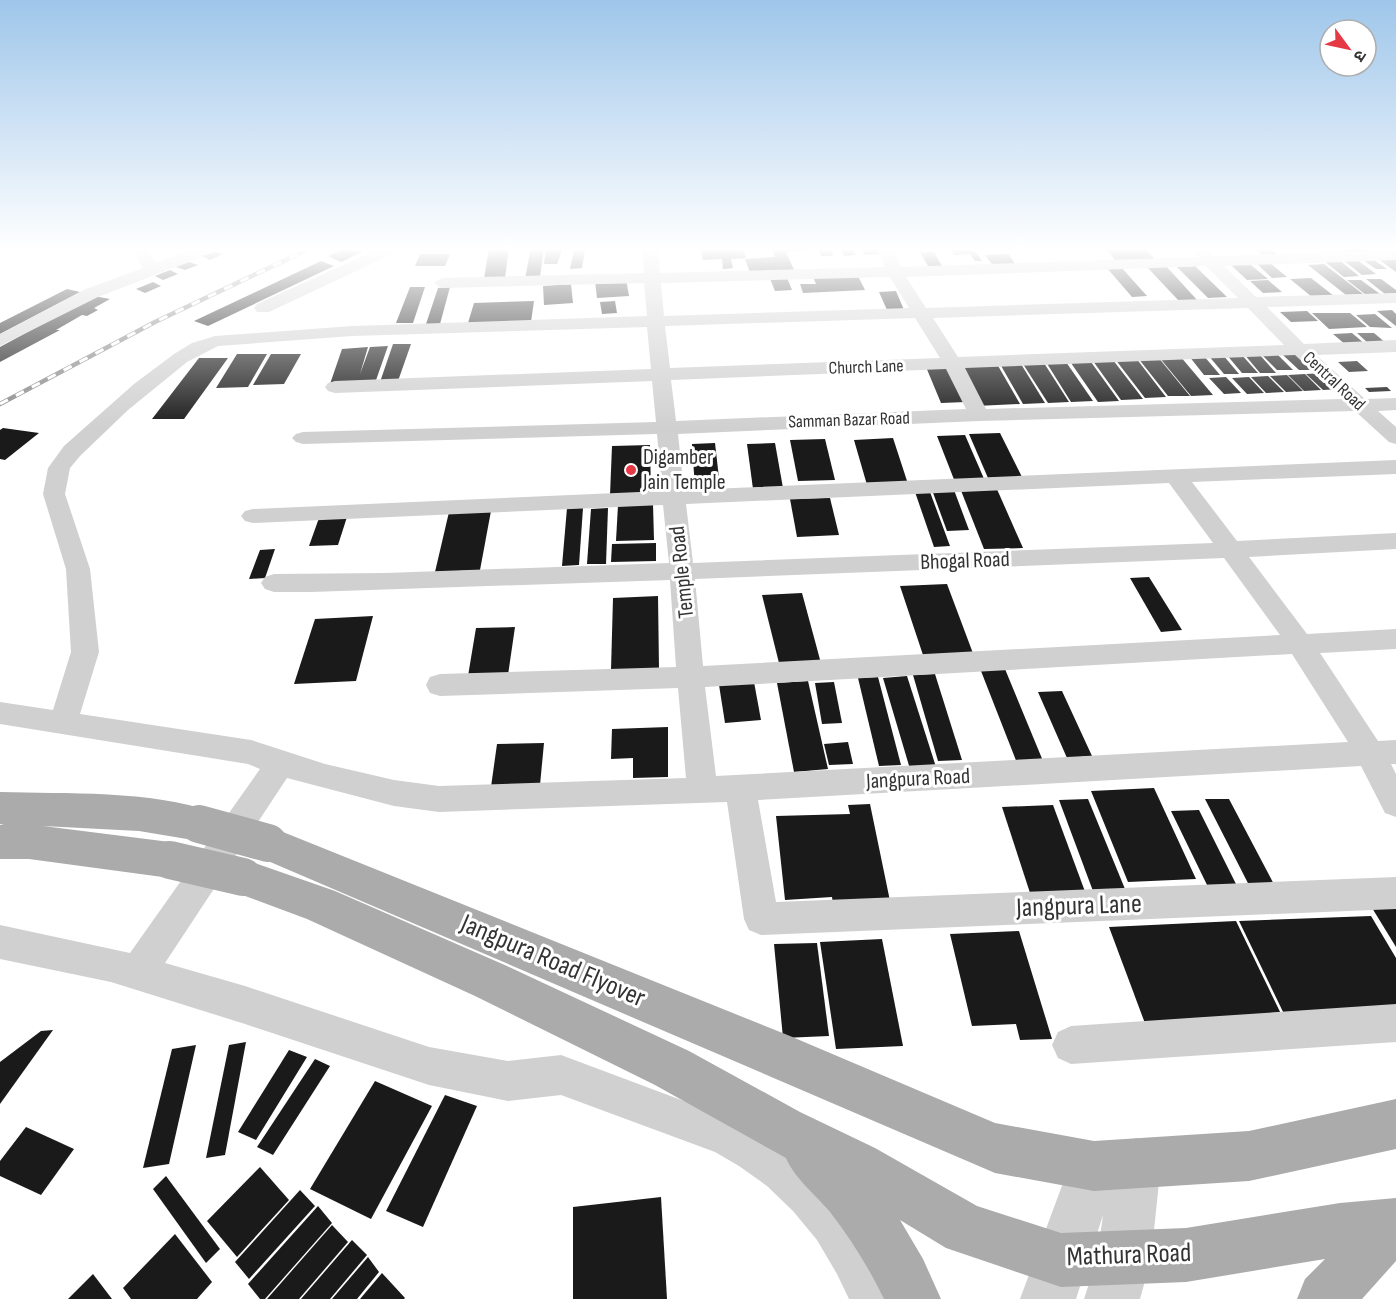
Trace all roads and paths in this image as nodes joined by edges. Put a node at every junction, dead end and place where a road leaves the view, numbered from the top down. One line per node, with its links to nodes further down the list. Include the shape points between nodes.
1 (64, 308): 10 (street)
2 (266, 308): 7 (street)
3 (655, 308): 9 (street, Temple Road)
4 (918, 308): 8 (street)
5 (1145, 308): 8 (street)
6 (1258, 308): 12 (street, Central Road)
7 (263, 309)
8 (922, 315): 9 (street); 13 (street)
9 (657, 322): 14 (street, Temple Road); 35 (street, via 352,331 215,341 174,362 72,451 59,468 54,494 78,569 85,652)
10 (0, 341)
11 (1396, 346): 12 (street, Church Lane)
12 (1300, 350): 13 (street, Church Lane); 17 (street, Central Road)
13 (953, 364): 14 (street, Church Lane); 18 (street)
14 (662, 374): 15 (street, Church Lane); 19 (street, Temple Road)
15 (335, 387)
16 (1396, 404): 17 (street, Samman Bazar Road)
17 (1361, 405): 18 (street, Samman Bazar Road); 21 (street, Central Road)
18 (979, 415): 19 (street, Samman Bazar Road)
19 (666, 428): 20 (street, Samman Bazar Road); 24 (street, Temple Road)
20 (303, 438)
21 (1396, 438)
22 (1396, 467): 23 (street)
23 (1176, 477): 24 (street); 27 (street)
24 (674, 498): 25 (street); 28 (street, Temple Road)
25 (253, 516)
26 (1396, 541): 27 (street, Bhogal Road)
27 (1229, 550): 28 (street, Bhogal Road); 31 (street)
28 (682, 572): 29 (street, Bhogal Road, via 346,585); 32 (street, Temple Road)
29 (274, 583)
30 (1396, 639): 31 (street)
31 (1300, 644): 32 (street); 36 (street)
32 (692, 676): 33 (street); 39 (street, Temple Road)
33 (440, 685)
34 (0, 713): 35 (street, Jangpura Road)
35 (63, 722): 37 (street, Jangpura Road, via 251,752)
36 (1384, 753): 38 (street, Jangpura Road); 40 (street)
37 (280, 764): 39 (street, Jangpura Road, via 394,793 439,799); 45 (street)
38 (741, 788): 39 (street, Jangpura Road); 43 (street, Jangpura Lane, via 761,919)
39 (703, 790)
40 (1396, 804)
41 (0, 808): 50 (main road, Jangpura Road Flyover, bridge, via 139,814 199,824 268,843 995,1148)
42 (0, 842): 49 (main road, Jangpura Road Flyover, bridge, via 29,842 170,860 243,877 320,905 672,1068)
43 (1396, 893)
44 (0, 942): 45 (street)
45 (138, 973): 54 (street, via 429,1066 508,1081 561,1075 726,1136 772,1164 807,1196 853,1258)
46 (1396, 1023): 47 (street)
47 (1071, 1045)
48 (1396, 1124): 50 (main road, via 1249,1156)
49 (782, 1130): 52 (main road, Mathura Road, via 857,1166); 55 (main road, via 849,1194 889,1251)
50 (1115, 1164): 52 (street); 53 (street)
51 (1395, 1224): 53 (main road, Mathura Road, via 1186,1256); 56 (main road)
52 (1054, 1279): 53 (main road, Mathura Road)
53 (1118, 1279)
54 (872, 1299)
55 (913, 1299)
56 (1325, 1299)

